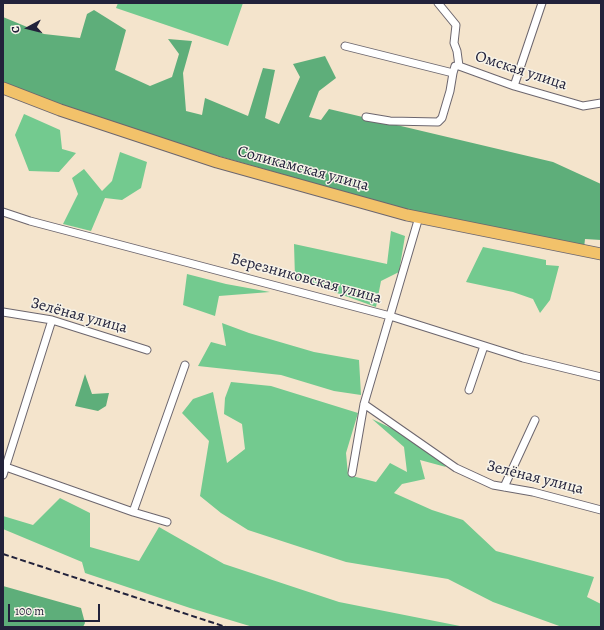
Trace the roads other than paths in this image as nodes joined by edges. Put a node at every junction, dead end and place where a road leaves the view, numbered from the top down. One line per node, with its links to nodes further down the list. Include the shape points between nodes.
1 (438, 3): 4 (street, via 456,25 454,43)
2 (542, 3): 6 (street)
3 (345, 46): 5 (street, Омская улица)
4 (459, 66): 5 (street, Омская улица, via 455,66); 6 (street, Омская улица)
5 (453, 73): 9 (street, via 450,92 442,118 438,122)
6 (514, 86): 8 (street, Омская улица, via 583,106)
7 (3, 88): 11 (main road, Соликамская улица, via 60,110 218,162)
8 (601, 103)
9 (366, 118)
10 (3, 212): 14 (street, Березниковская улица)
11 (419, 217): 12 (main road, Соликамская улица); 14 (street)
12 (601, 254)
13 (3, 312): 15 (street, Зелёная улица)
14 (390, 316): 16 (street, Березниковская улица); 21 (street)
15 (52, 320): 17 (street, Зелёная улица); 23 (street)
16 (484, 346): 19 (street, Березниковская улица); 20 (street)
17 (147, 350)
18 (185, 365): 28 (street)
19 (601, 377)
20 (469, 390)
21 (364, 404): 24 (street); 26 (street, Зелёная улица, via 456,468 493,485)
22 (535, 420): 26 (street)
23 (4, 466): 25 (street); 28 (street)
24 (352, 473)
25 (3, 475)
26 (504, 487): 27 (street, Зелёная улица)
27 (601, 510)
28 (133, 512): 29 (street)
29 (166, 522)

